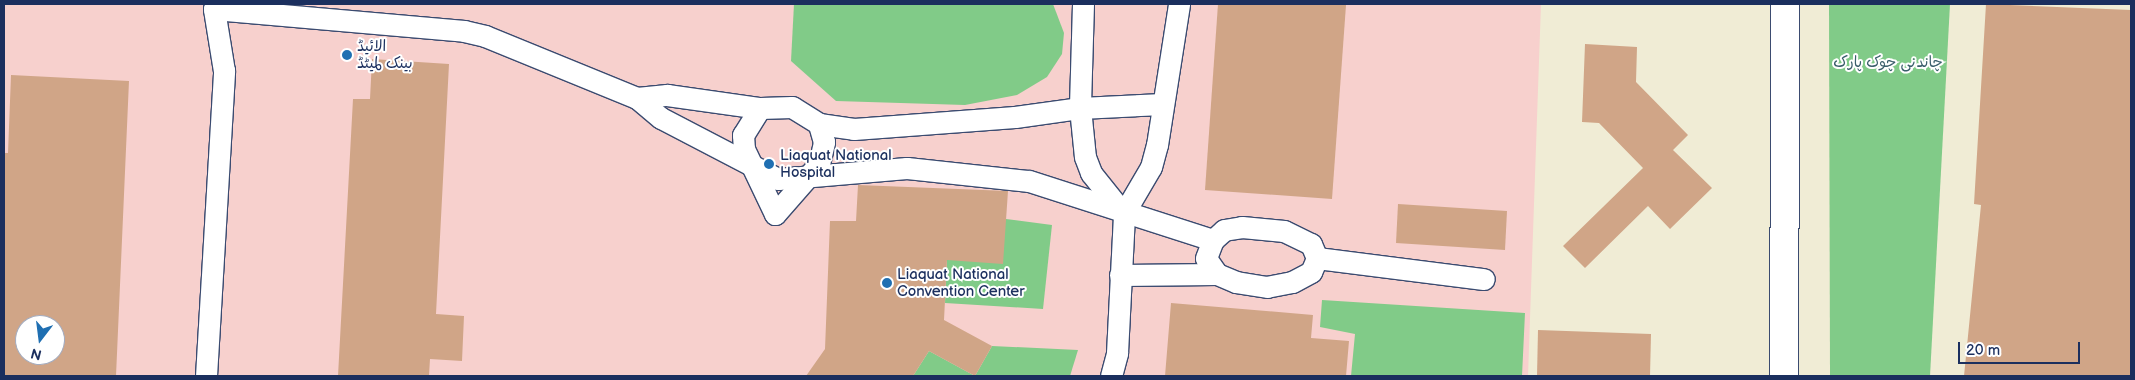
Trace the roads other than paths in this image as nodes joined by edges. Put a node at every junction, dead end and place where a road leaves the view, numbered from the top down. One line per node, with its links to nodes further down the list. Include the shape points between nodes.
1 (1083, 4): 9 (lane)
2 (1179, 4): 7 (lane)
3 (1785, 4): 21 (street)
4 (214, 7): 5 (lane); 19 (lane, via 224,71)
5 (262, 8): 6 (lane, via 464,30)
6 (637, 98): 8 (lane, via 667,95); 11 (lane, via 661,118)
7 (1163, 104): 9 (lane); 13 (lane, via 1151,167)
8 (760, 108): 10 (lane, via 792,107); 11 (lane, via 743,136 744,149)
9 (1080, 108): 10 (lane, via 1015,117 854,129); 13 (lane, via 1085,157 1091,173)
10 (819, 124): 12 (lane, via 823,153)
11 (754, 169): 12 (lane, via 778,180); 12 (lane, via 775,214)
12 (809, 175): 13 (lane, via 907,168 1029,181)
13 (1124, 213): 14 (lane); 17 (lane)
14 (1212, 240): 15 (lane, via 1224,230 1242,227 1284,231 1311,244); 16 (lane, via 1206,258)
15 (1317, 258): 16 (lane, via 1311,272 1292,282 1267,287 1236,282); 18 (lane)
16 (1217, 274): 17 (lane)
17 (1120, 275): 20 (lane, via 1117,353)
18 (1484, 279)
19 (206, 376)
20 (1111, 376)
21 (1784, 376)

